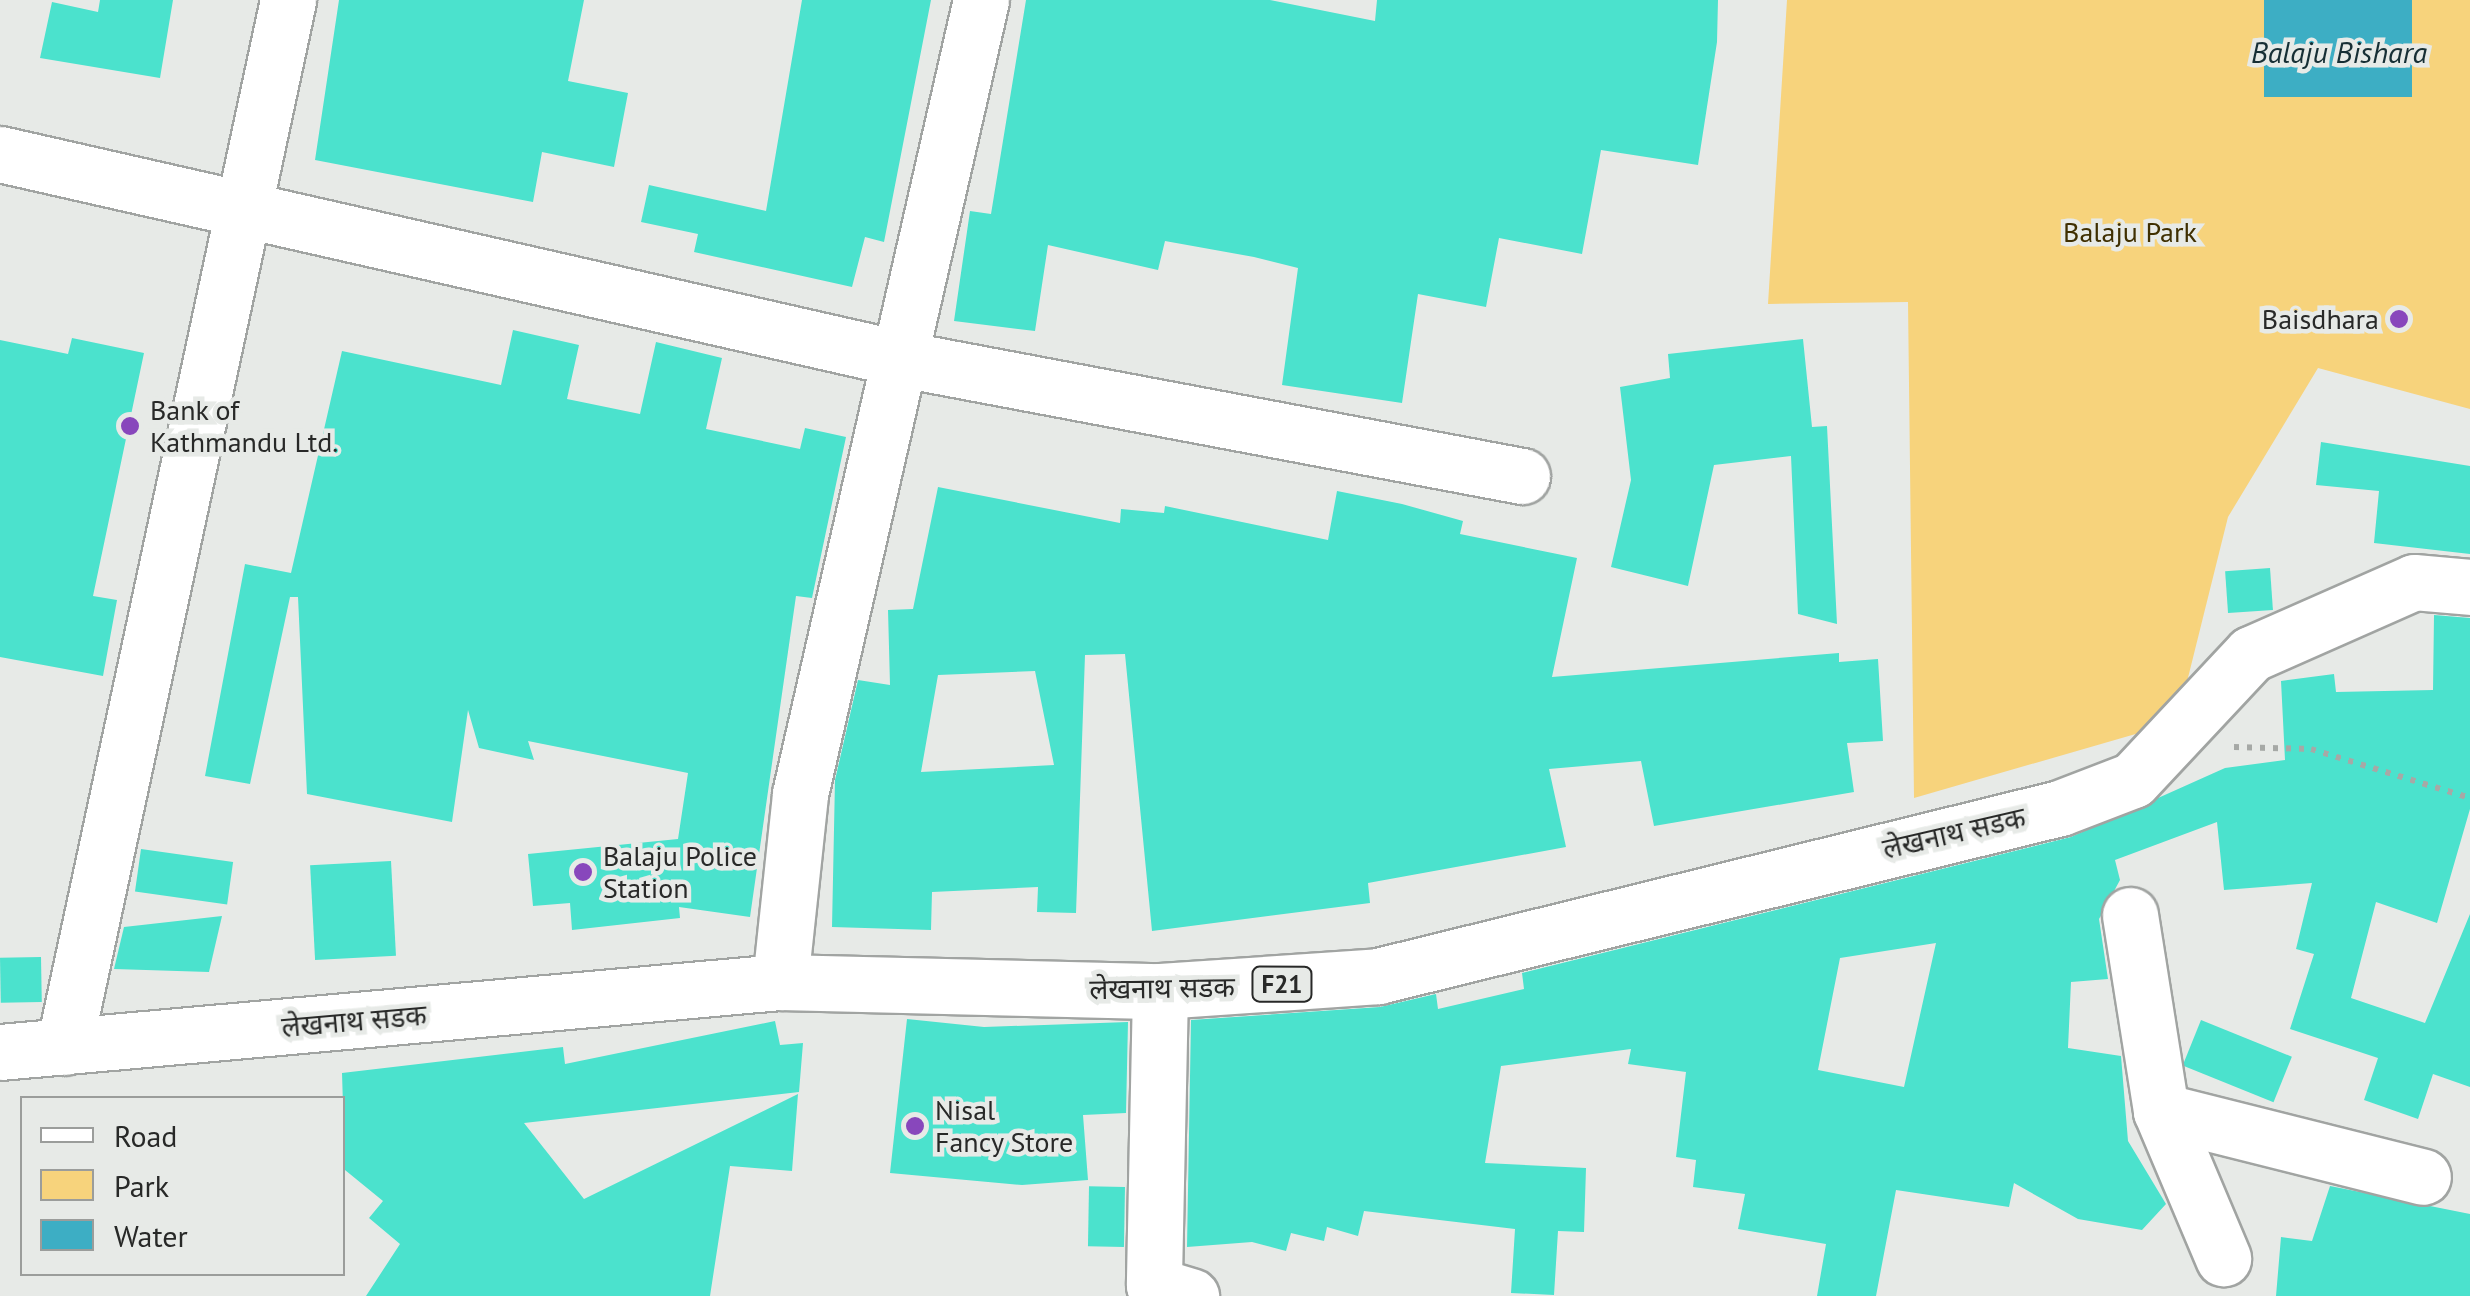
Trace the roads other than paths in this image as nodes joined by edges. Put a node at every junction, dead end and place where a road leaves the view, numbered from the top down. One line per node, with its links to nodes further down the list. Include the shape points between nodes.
1 (288, 0): 4 (street)
2 (981, 0): 5 (street)
3 (0, 154): 4 (street)
4 (240, 206): 5 (street); 11 (street)
5 (902, 359): 6 (street); 9 (street, via 800,794)
6 (1522, 476)
7 (2470, 586): 10 (street, लेखनाथ सडक / F21, via 2414,582 2251,654 2133,780 2060,808 1378,976)
8 (2130, 916): 13 (street)
9 (780, 982): 10 (street, लेखनाथ सडक / F21); 11 (street, लेखनाथ सडक / F21)
10 (1160, 991): 16 (street)
11 (64, 1047): 12 (street, लेखनाथ सडक / F21)
12 (0, 1052)
13 (2161, 1110): 14 (street); 15 (street)
14 (2423, 1177)
15 (2223, 1258)
16 (1166, 1292)

